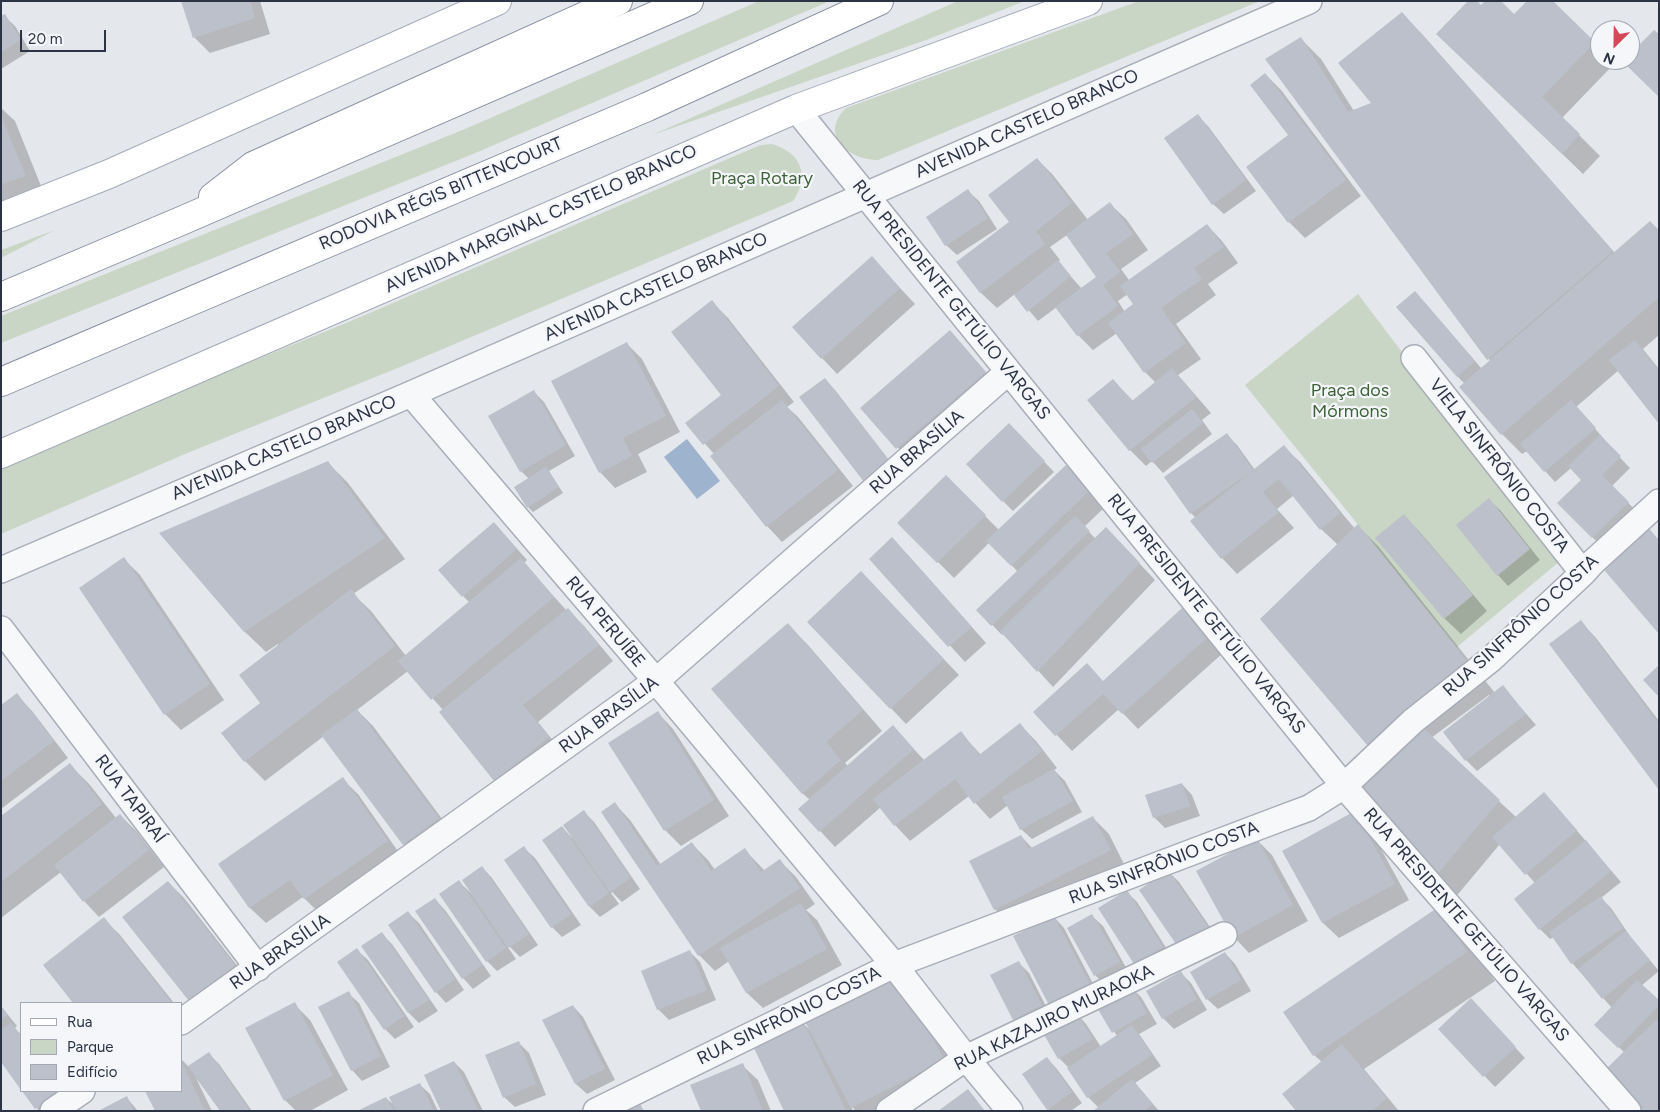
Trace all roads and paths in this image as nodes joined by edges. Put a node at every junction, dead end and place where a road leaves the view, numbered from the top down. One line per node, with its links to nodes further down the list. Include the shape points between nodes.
1 (497, 1): 9 (main road, via 109,174)
2 (618, 1): 10 (main road, via 252,166)
3 (689, 1): 10 (main road)
4 (879, 1): 14 (main road, RODOVIA RÉGIS BITTENCOURT, via 646,107)
5 (1088, 1): 7 (main road, AVENIDA MARGINAL CASTELO BRANCO)
6 (1309, 1): 8 (street, AVENIDA CASTELO BRANCO)
7 (796, 108): 8 (street, RUA PRESIDENTE GETÚLIO VARGAS); 16 (main road, AVENIDA MARGINAL CASTELO BRANCO)
8 (866, 194): 13 (street, RUA PRESIDENTE GETÚLIO VARGAS); 15 (street, AVENIDA CASTELO BRANCO)
9 (1, 217)
10 (181, 221): 11 (main road)
11 (1, 297)
12 (1414, 358): 19 (street, VIELA SINFRÔNIO COSTA)
13 (1008, 372): 21 (street, RUA BRASÍLIA); 22 (street, RUA PRESIDENTE GETÚLIO VARGAS)
14 (1, 382)
15 (411, 394): 18 (street, AVENIDA CASTELO BRANCO); 21 (street, RUA PERUÍBE)
16 (1, 454)
17 (1659, 502): 19 (street, RUA SINFRÔNIO COSTA)
18 (1, 570)
19 (1583, 573): 22 (street, RUA SINFRÔNIO COSTA, via 1490,660 1414,721)
20 (1, 629): 25 (street, RUA TAPIRAÍ)
21 (656, 682): 24 (street, RUA PERUÍBE); 25 (street, RUA BRASÍLIA)
22 (1344, 786): 24 (street, RUA SINFRÔNIO COSTA, via 1308,808); 33 (street, RUA PRESIDENTE GETÚLIO VARGAS)
23 (1224, 935): 27 (street, RUA KAZAJIRO MURAOKA)
24 (894, 965): 27 (street, RUA PERUÍBE); 30 (street, RUA SINFRÔNIO COSTA)
25 (258, 968): 26 (street, RUA BRASÍLIA)
26 (182, 1021)
27 (966, 1058): 31 (street, RUA KAZAJIRO MURAOKA); 32 (street, RUA PERUÍBE)
28 (81, 1092): 29 (street)
29 (53, 1111)
30 (596, 1111)
31 (889, 1111)
32 (1010, 1111)
33 (1628, 1111)

